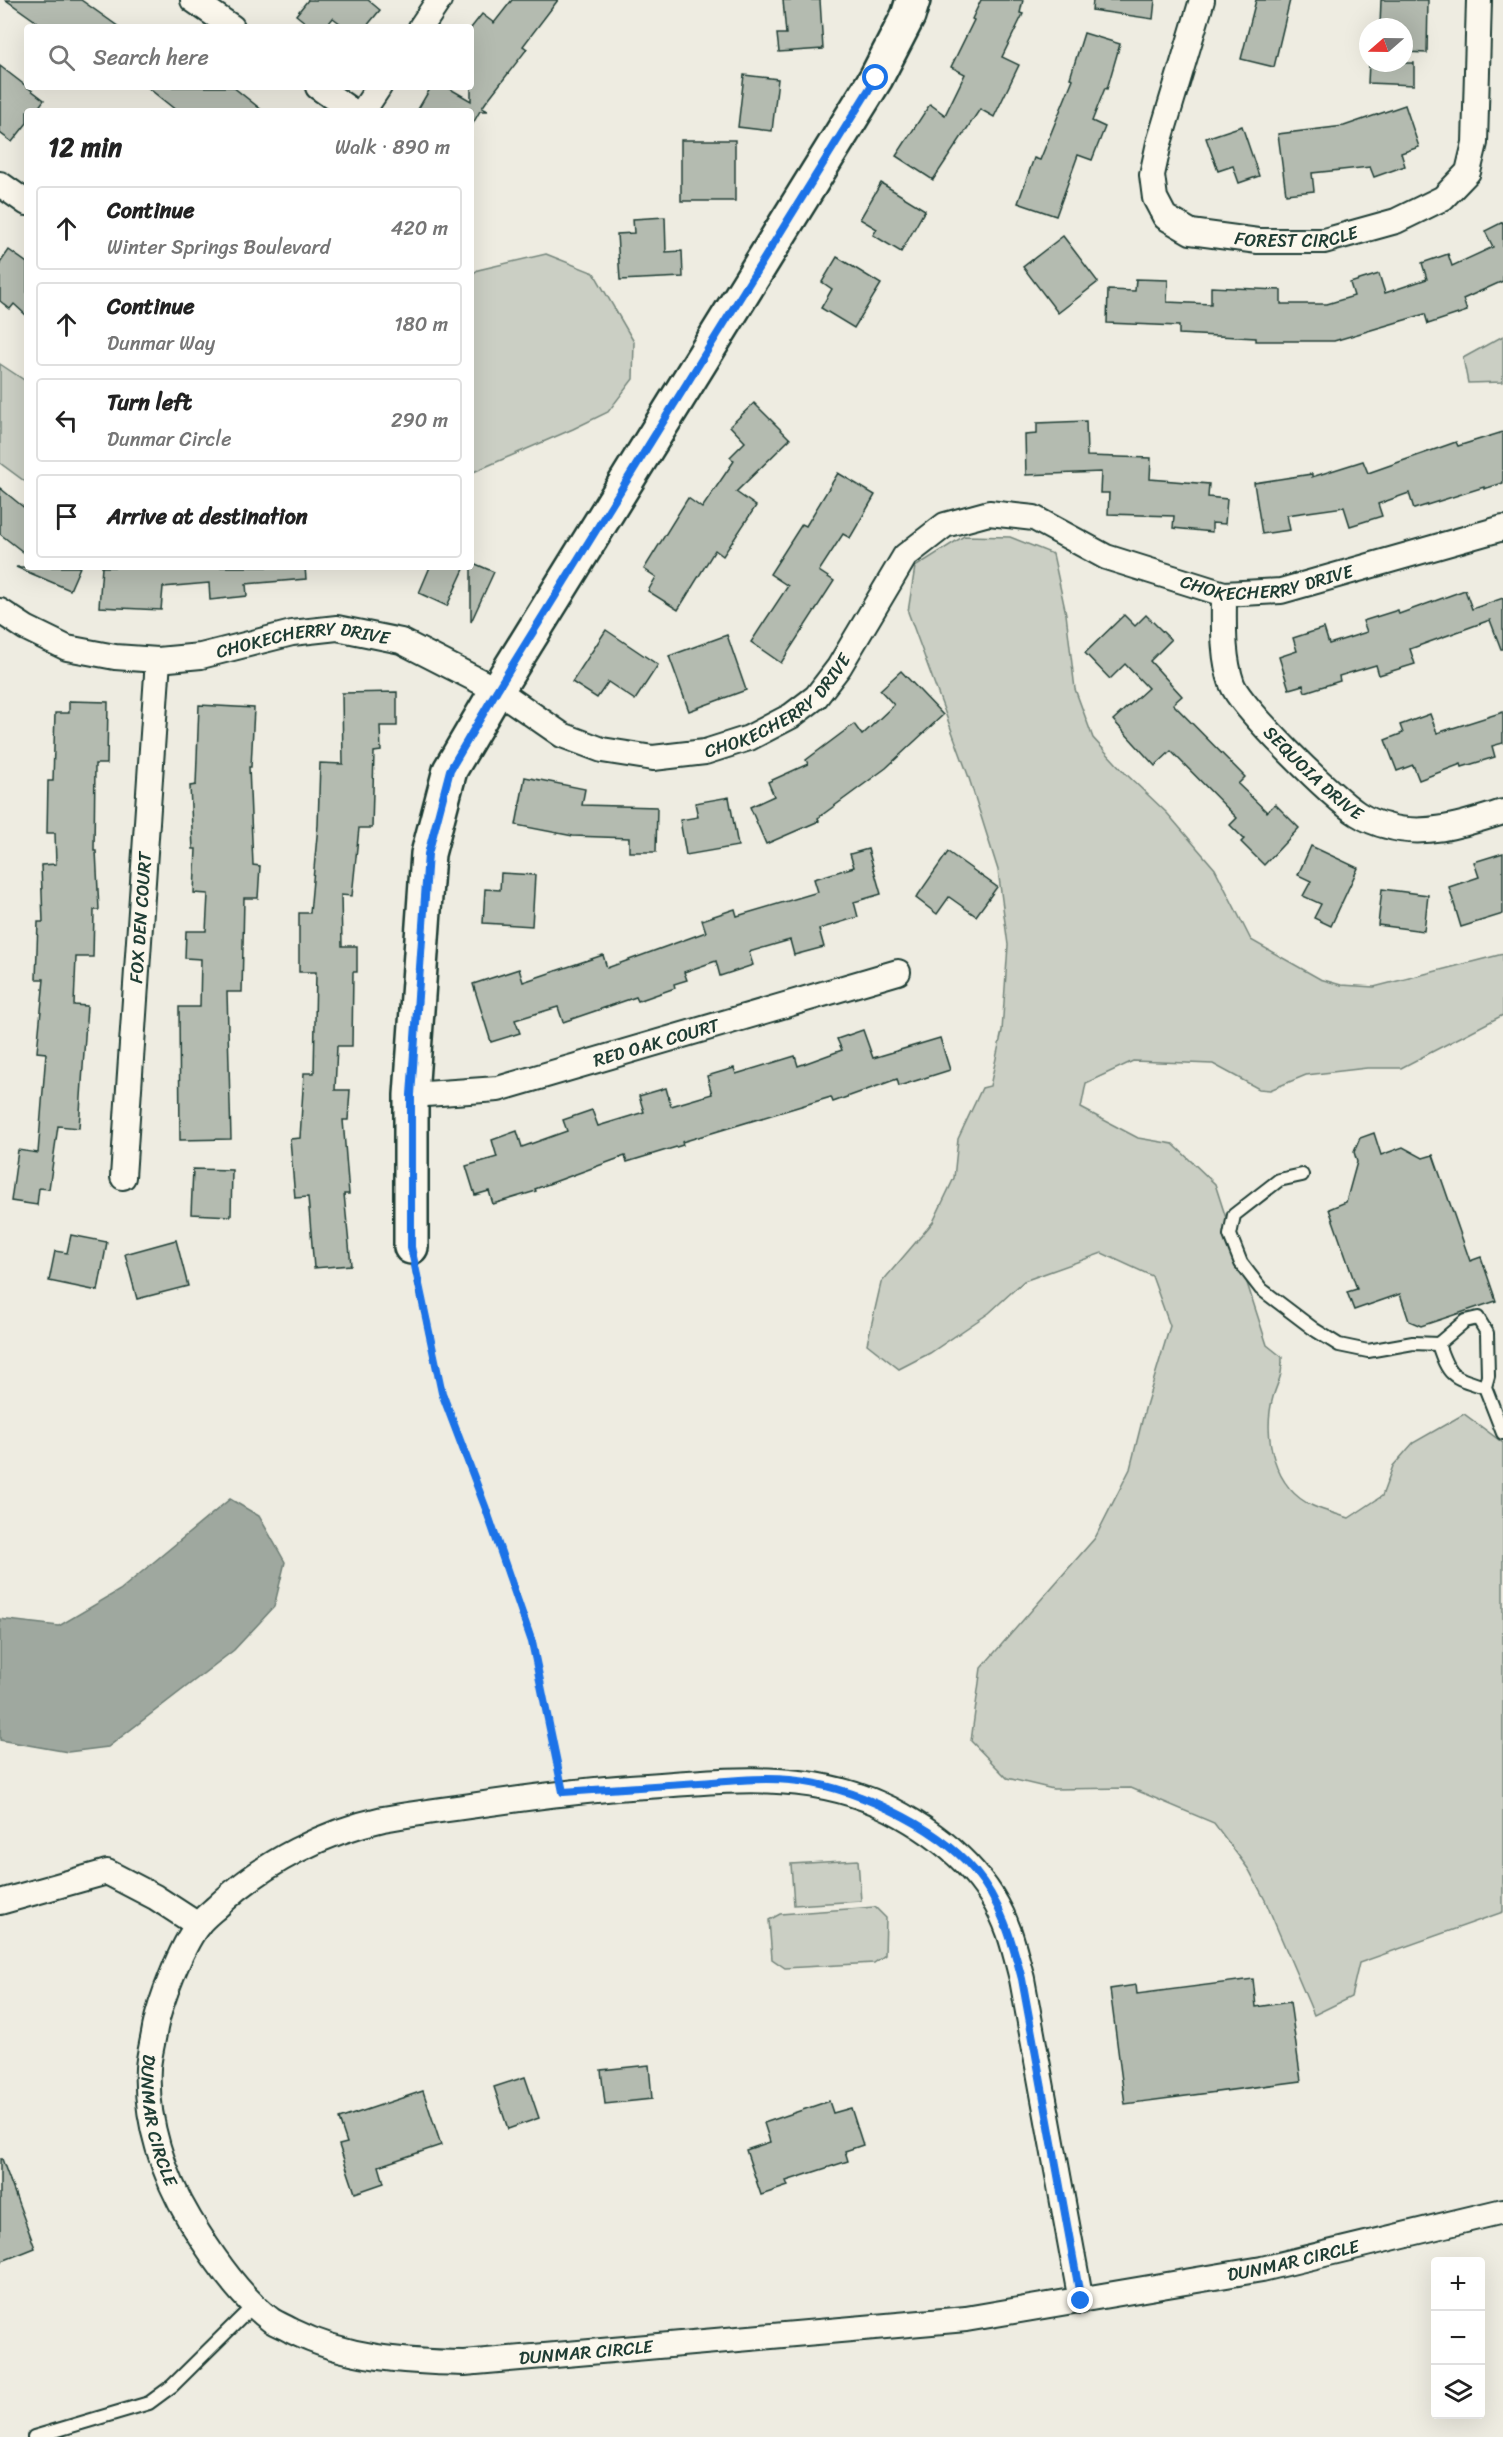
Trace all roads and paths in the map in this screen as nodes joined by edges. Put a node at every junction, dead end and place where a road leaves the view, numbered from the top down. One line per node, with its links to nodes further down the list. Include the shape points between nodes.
1 (193, 0): 6 (street)
2 (439, 0): 7 (street)
3 (913, 0): 18 (street, via 876,78)
4 (1202, 0): 5 (street, FOREST CIRCLE, via 1159,142 1152,175 1155,198 1166,217 1191,232 1258,241 1324,241 1396,221 1443,198 1468,172 1475,143)
5 (1479, 0)
6 (228, 24)
7 (422, 24)
8 (322, 90): 10 (street)
9 (377, 90): 11 (street)
10 (348, 108)
11 (365, 108)
12 (0, 184): 13 (street)
13 (24, 201)
14 (1503, 528): 15 (street, CHOKECHERRY DRIVE, via 1281,591)
15 (1224, 594): 18 (street, CHOKECHERRY DRIVE, via 1106,557 1034,518 989,513 945,525 905,556 840,667 816,697 750,738 705,752 653,758 602,750 562,735); 19 (street, SEQUOIA DRIVE, via 1225,658 1233,687 1251,712 1358,814 1388,827 1419,831)
16 (0, 611): 17 (street, CHOKECHERRY DRIVE, via 67,648)
17 (158, 660): 18 (street, CHOKECHERRY DRIVE, via 201,656 292,633 337,628 401,641); 23 (street, FOX DEN COURT)
18 (497, 690): 21 (street, via 450,770 428,854)
19 (1503, 812)
20 (898, 972): 21 (street, RED OAK COURT, via 498,1089)
21 (411, 1095): 24 (street)
22 (1302, 1175): 25 (lane, via 1279,1180 1234,1215 1230,1235 1240,1263 1262,1289 1339,1345 1368,1351 1413,1343)
23 (123, 1177)
24 (411, 1247): 28 (path, via 442,1393 532,1642)
25 (1438, 1344): 26 (lane, via 1445,1366 1456,1378); 26 (lane, via 1466,1321 1478,1318 1487,1333)
26 (1485, 1387): 27 (lane)
27 (1503, 1433)
28 (563, 1792): 30 (street, DUNMAR CIRCLE, via 381,1820 326,1837 278,1860 234,1891); 32 (street, DUNMAR CIRCLE, via 769,1779 814,1783 889,1808 963,1858 990,1893 1009,1931 1016,1956)
29 (0, 1902): 30 (street, via 108,1872)
30 (198, 1925): 33 (street, DUNMAR CIRCLE, via 158,2013 148,2067 152,2117 176,2196 237,2288)
31 (1503, 2211): 32 (street, DUNMAR CIRCLE, via 1262,2269)
32 (1081, 2301): 33 (street, DUNMAR CIRCLE, via 966,2319 464,2363 411,2361 346,2351 271,2320)
33 (255, 2304): 34 (lane, via 172,2386 149,2403)
34 (34, 2437)

